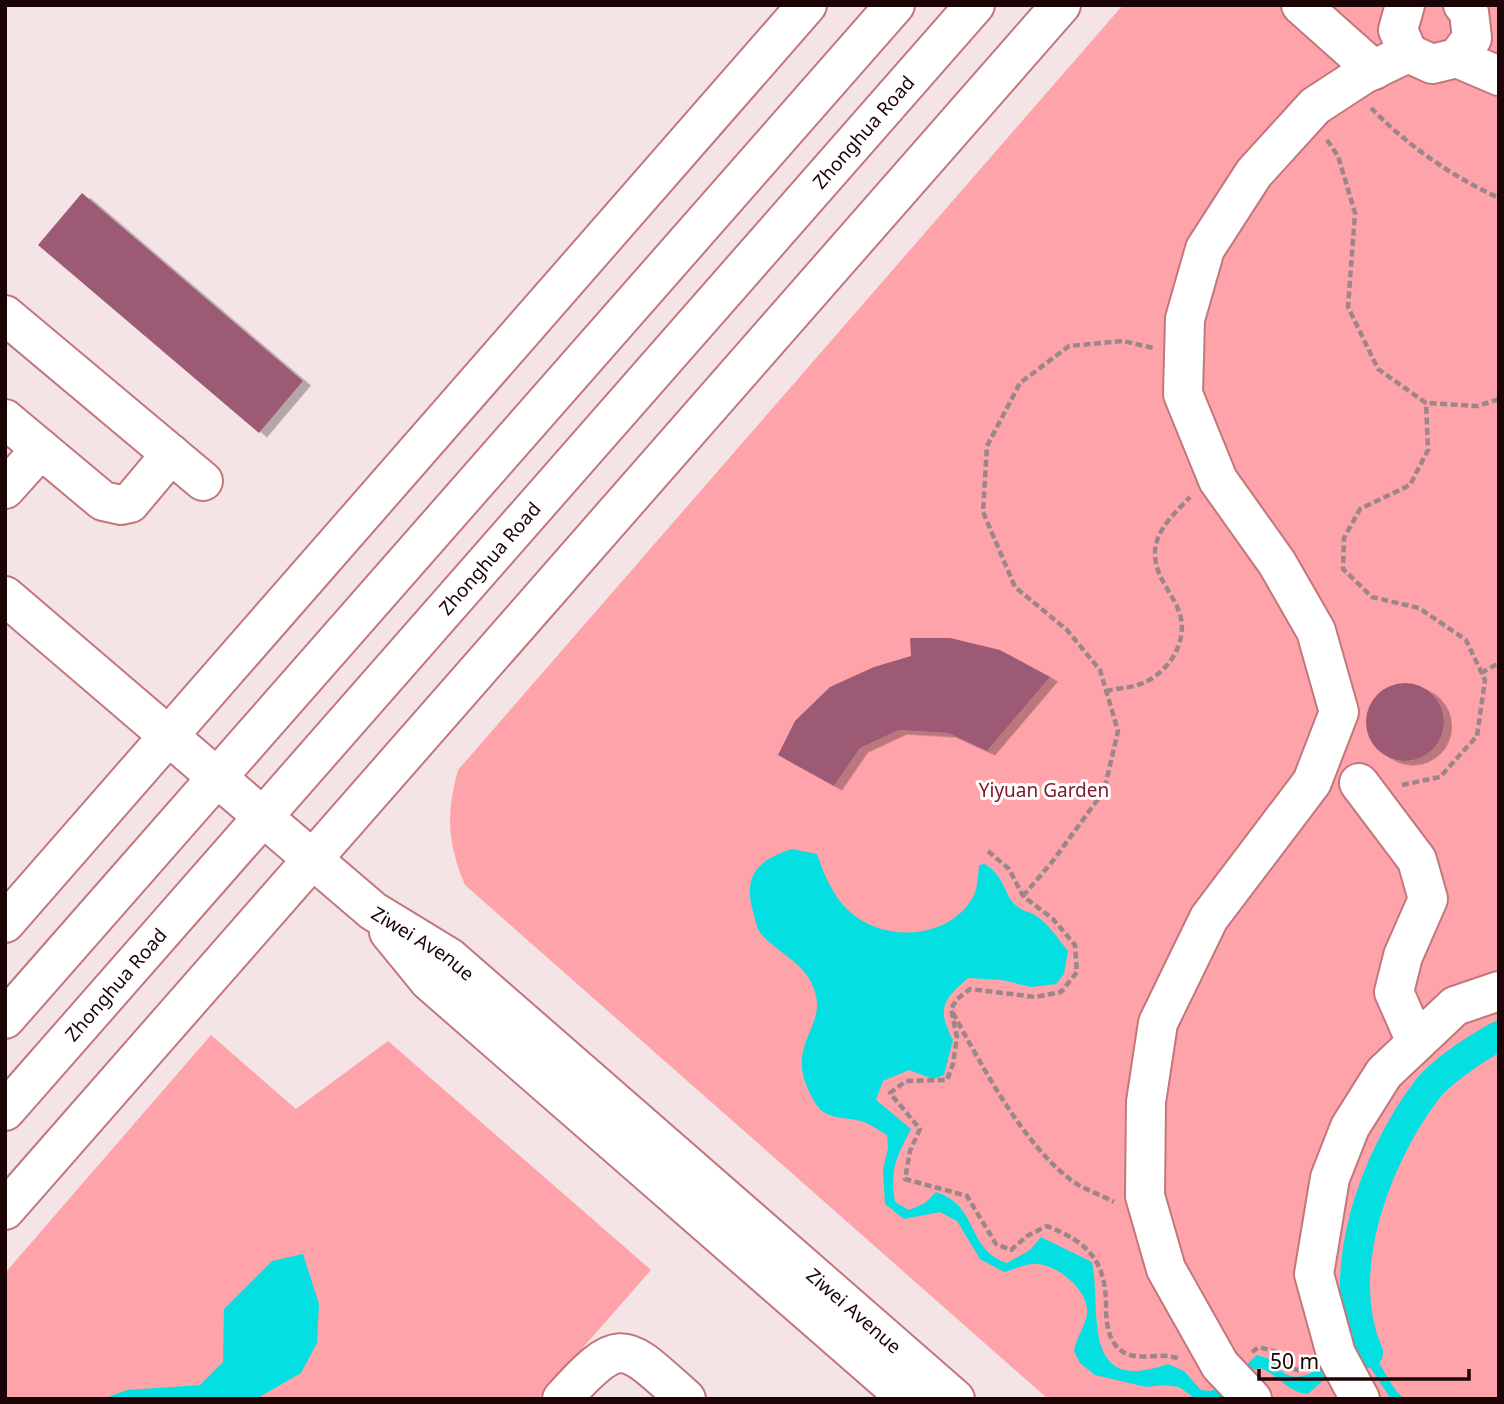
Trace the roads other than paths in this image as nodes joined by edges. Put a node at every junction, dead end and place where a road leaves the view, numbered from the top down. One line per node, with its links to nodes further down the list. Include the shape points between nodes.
1 (807, 5): 18 (main road)
2 (895, 5): 19 (main road)
3 (975, 5): 21 (main road, Zhonghua Road)
4 (1061, 5): 22 (main road)
5 (1301, 5): 10 (main road)
6 (1405, 5): 8 (main road, via 1398,30)
7 (1474, 23): 8 (main road, via 1432,65); 9 (main road)
8 (1408, 53): 10 (main road)
9 (1499, 76)
10 (1361, 77): 30 (main road, via 1309,113 1254,173 1205,249 1185,319 1183,394 1218,480 1277,564 1316,631 1339,712 1312,782 1209,918 1158,1023 1146,1102 1144,1196 1166,1269)
11 (11, 331): 14 (main road)
12 (5, 419): 13 (main road)
13 (41, 449): 14 (main road, via 103,501 121,505 130,502); 16 (main road)
14 (172, 454): 15 (main road)
15 (203, 481)
16 (5, 489)
17 (5, 596): 18 (main road)
18 (168, 737): 19 (main road); 24 (main road)
19 (216, 778): 21 (main road); 26 (main road)
20 (1359, 783): 27 (main road, via 1417,860 1428,899 1403,956 1394,992)
21 (262, 818): 22 (main road); 28 (main road, Zhonghua Road)
22 (312, 859): 23 (main road); 29 (main road)
23 (373, 911): 33 (main road, Ziwei Avenue, via 429,981); 34 (main road, Ziwei Avenue, via 450,958)
24 (5, 923)
25 (1499, 990): 27 (main road, via 1455,1006)
26 (5, 1018)
27 (1416, 1042): 35 (main road, via 1384,1073 1350,1128 1330,1178 1314,1274 1336,1354)
28 (5, 1111)
29 (5, 1210)
30 (1240, 1386)
31 (562, 1399): 32 (main road, via 610,1353 626,1352)
32 (687, 1399)
33 (908, 1399)
34 (955, 1399)
35 (1360, 1399)

